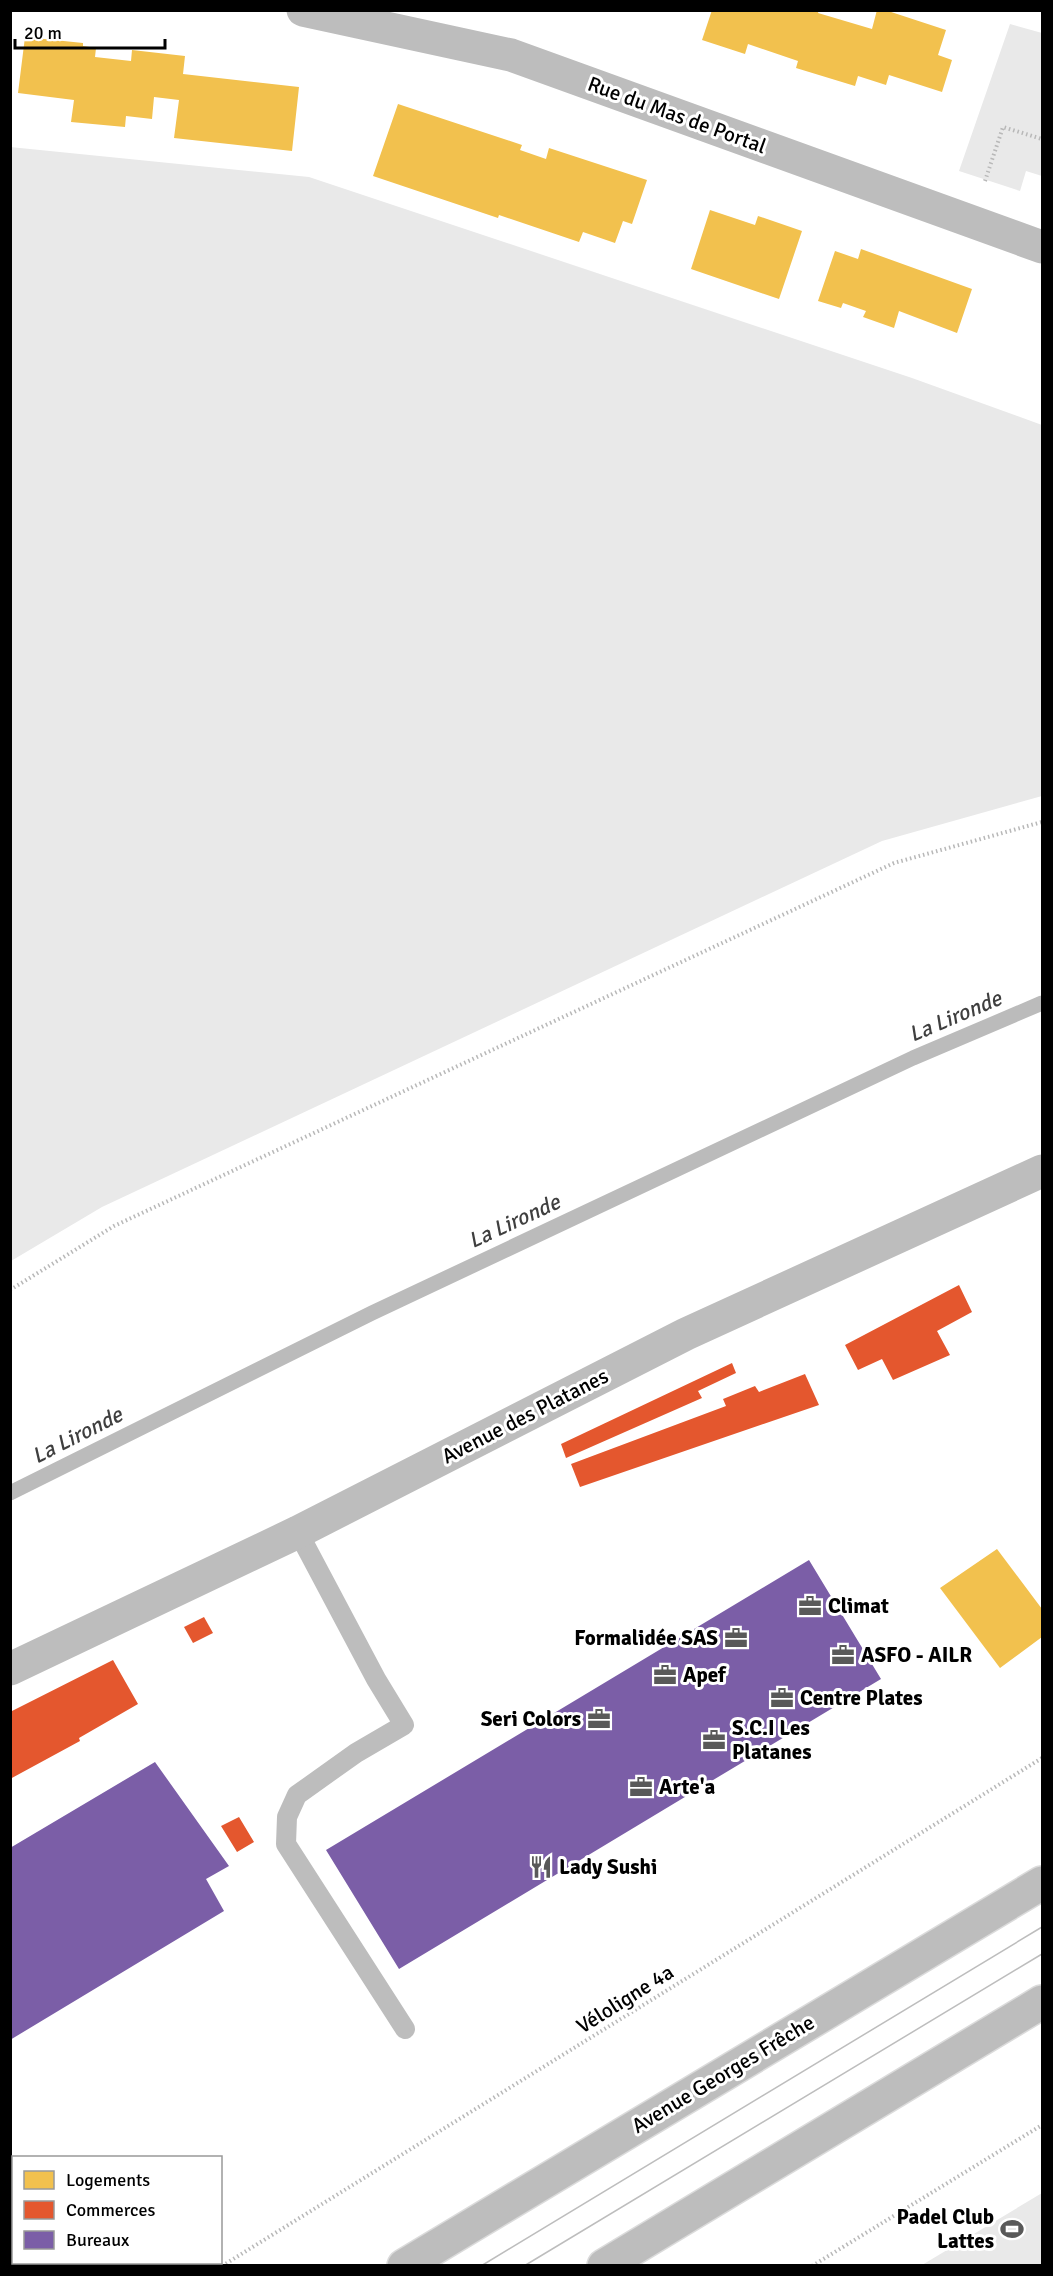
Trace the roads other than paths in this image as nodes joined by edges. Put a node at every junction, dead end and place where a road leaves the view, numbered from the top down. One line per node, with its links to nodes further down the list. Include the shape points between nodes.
1 (303, 10): 2 (street, Rue du Mas de Portal, via 511,55)
2 (1042, 247)
3 (1042, 1171): 4 (street, Avenue des Platanes, via 686,1334)
4 (298, 1532): 5 (street, Avenue des Platanes); 8 (lane, via 404,1725 297,1795 287,1817 286,1844)
5 (10, 1669)
6 (1042, 1883): 9 (street, Avenue Georges Frêche)
7 (1042, 2002): 10 (street)
8 (405, 2029)
9 (404, 2265)
10 (604, 2265)

